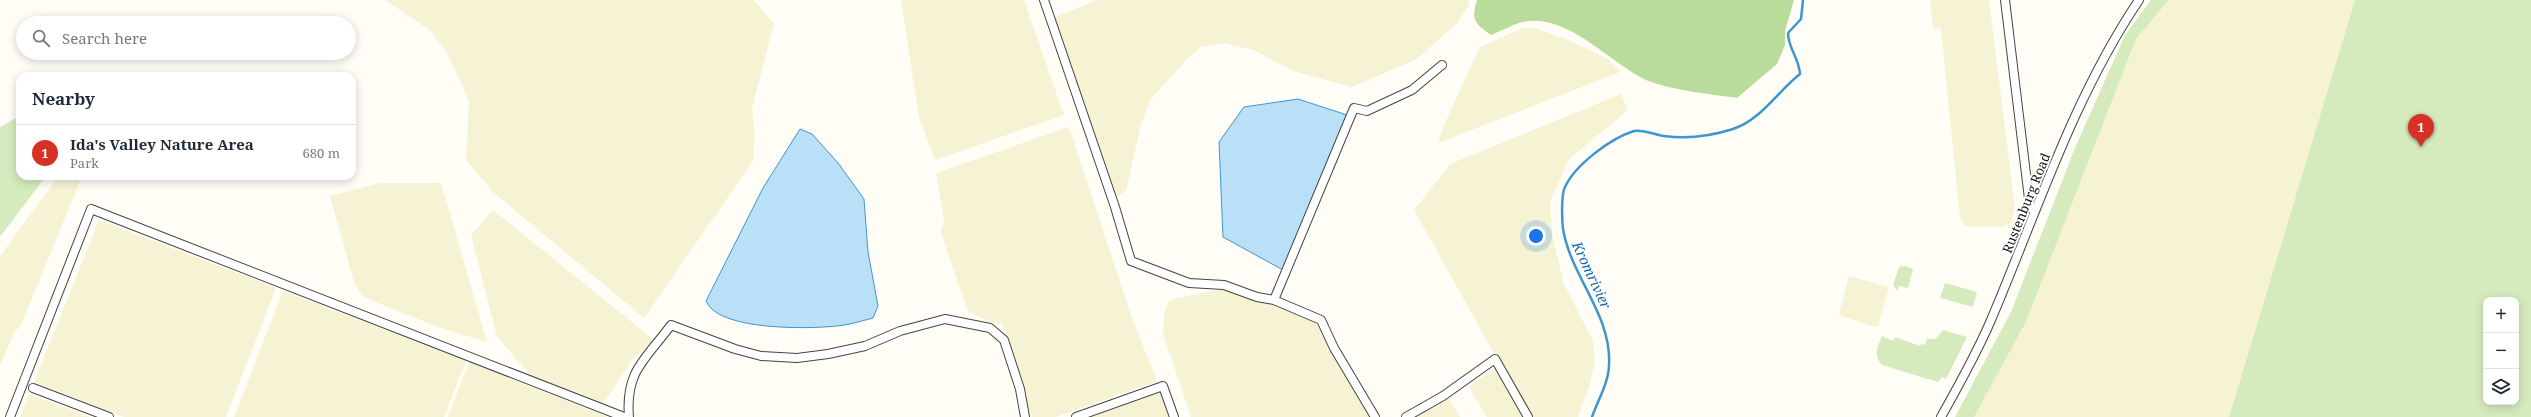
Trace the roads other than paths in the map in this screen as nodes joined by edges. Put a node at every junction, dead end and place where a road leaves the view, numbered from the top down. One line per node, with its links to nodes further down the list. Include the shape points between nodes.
1 (1044, 0): 6 (street, via 1131,261 1189,283 1224,285 1257,297)
2 (2005, 0): 5 (street, via 2030,207)
3 (2138, 0): 5 (street, Rustenburg Road, via 2098,66)
4 (1442, 65): 6 (street, via 1412,90 1367,111 1354,108)
5 (2035, 211): 18 (street, Rustenburg Road, via 1991,322)
6 (1274, 300): 15 (street, via 1321,320 1334,348)
7 (34, 388): 9 (street)
8 (10, 417): 10 (street, via 91,209)
9 (109, 417)
10 (624, 417)
11 (629, 417): 12 (street, via 630,382 642,360 670,325 761,356 797,358 865,346 900,331 945,319 990,328 1004,340 1020,389)
12 (1025, 417)
13 (1076, 417): 14 (street, via 1163,386)
14 (1174, 417)
15 (1375, 417)
16 (1406, 417): 17 (street, via 1442,396 1495,359)
17 (1528, 417)
18 (1942, 417)

